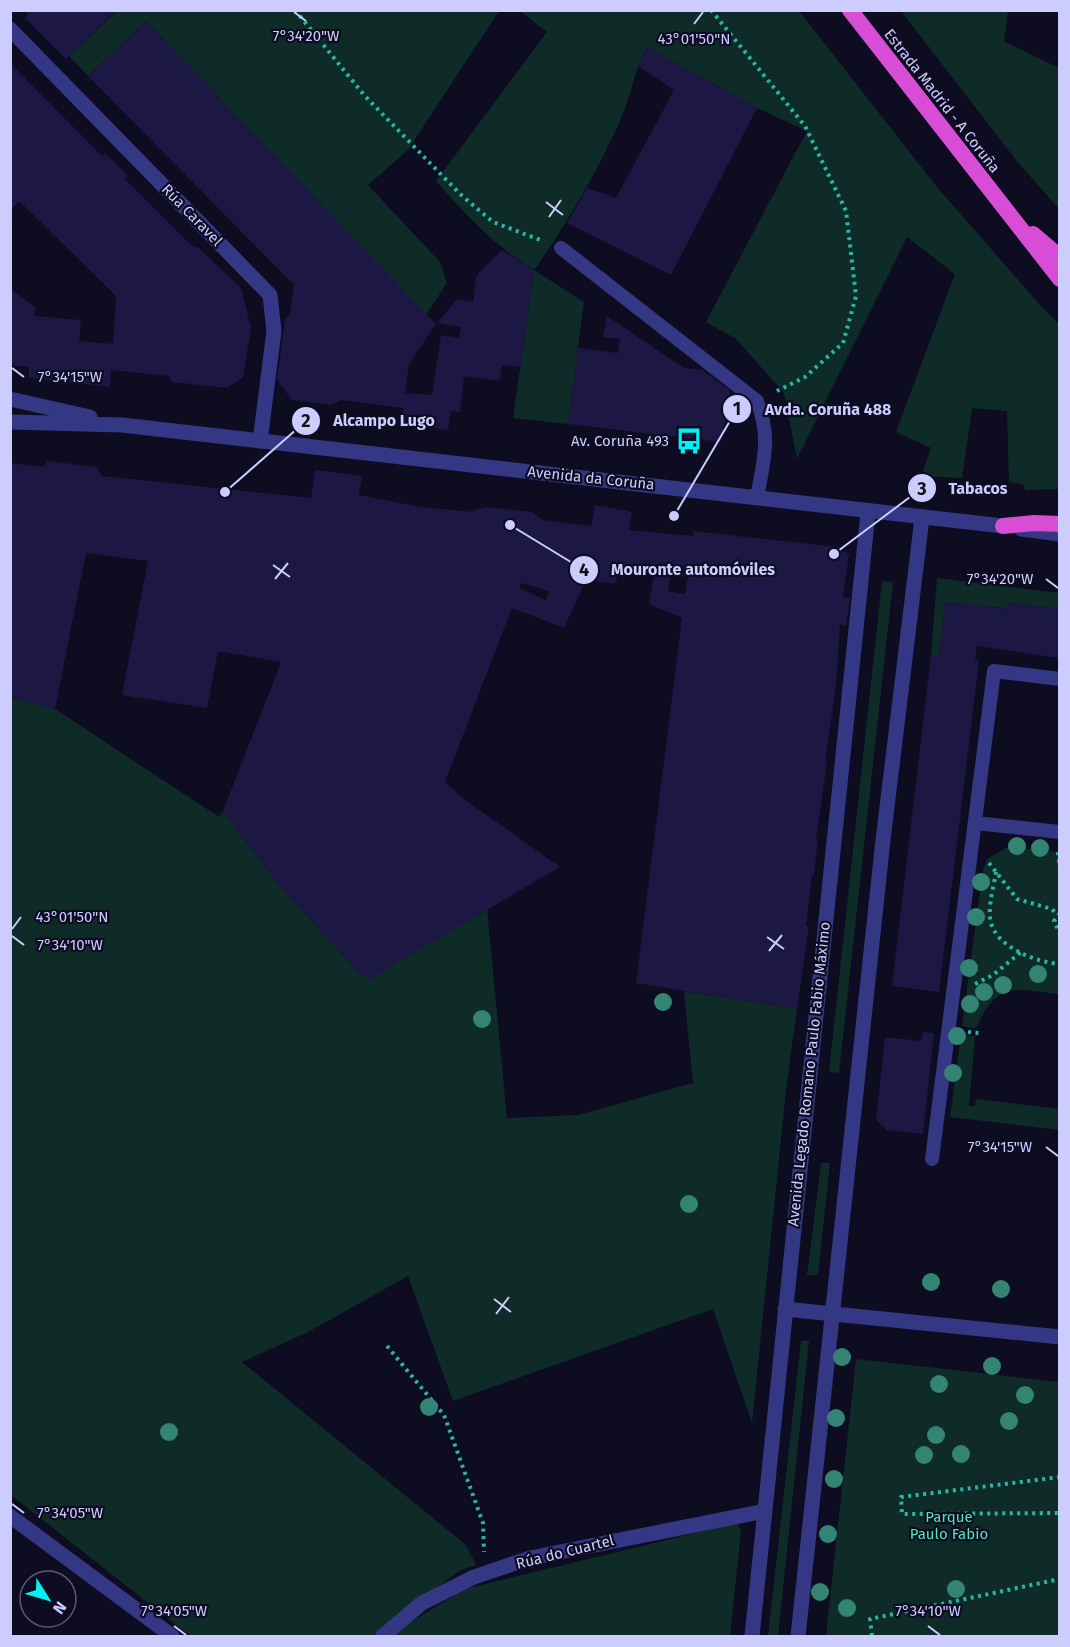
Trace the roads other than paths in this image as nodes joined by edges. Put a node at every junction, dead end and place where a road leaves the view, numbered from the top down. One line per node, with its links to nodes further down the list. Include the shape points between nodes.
1 (850, 10): 3 (highway, Estrada Madrid - A Coruña)
2 (10, 29): 10 (street, Rúa Caravel, via 270,296 274,330)
3 (1008, 212): 5 (highway, Estrada Madrid - A Coruña); 6 (highway, Estrada Madrid - A Coruña)
4 (561, 248): 11 (lane, via 757,401 765,422 765,459)
5 (1059, 257)
6 (1059, 279)
7 (10, 399): 9 (street, Avenida da Coruña)
8 (10, 422): 9 (street, Avenida da Coruña)
9 (122, 425): 10 (street, Avenida da Coruña)
10 (260, 441): 11 (street, Avenida da Coruña)
11 (757, 497): 12 (street, Avenida da Coruña)
12 (868, 513): 13 (street, Avenida da Coruña); 21 (street, Avenida Legado Romano Paulo Fabio Máximo)
13 (922, 518): 15 (street, Avenida da Coruña); 22 (street)
14 (1059, 524): 15 (highway)
15 (1003, 526): 16 (street, Avenida da Coruña)
16 (1059, 534)
17 (1059, 679): 18 (lane, via 994,671)
18 (975, 823): 19 (lane); 20 (lane)
19 (1059, 832)
20 (933, 1159)
21 (785, 1309): 22 (street); 24 (street, Avenida Legado Romano Paulo Fabio Máximo)
22 (832, 1313): 23 (street); 29 (street)
23 (1059, 1337)
24 (765, 1511): 27 (street, Rúa do Cuartel, via 552,1554 486,1573 422,1603); 28 (street, Avenida Legado Romano Paulo Fabio Máximo)
25 (10, 1516): 26 (street)
26 (172, 1636)
27 (382, 1636)
28 (752, 1636)
29 (798, 1636)

